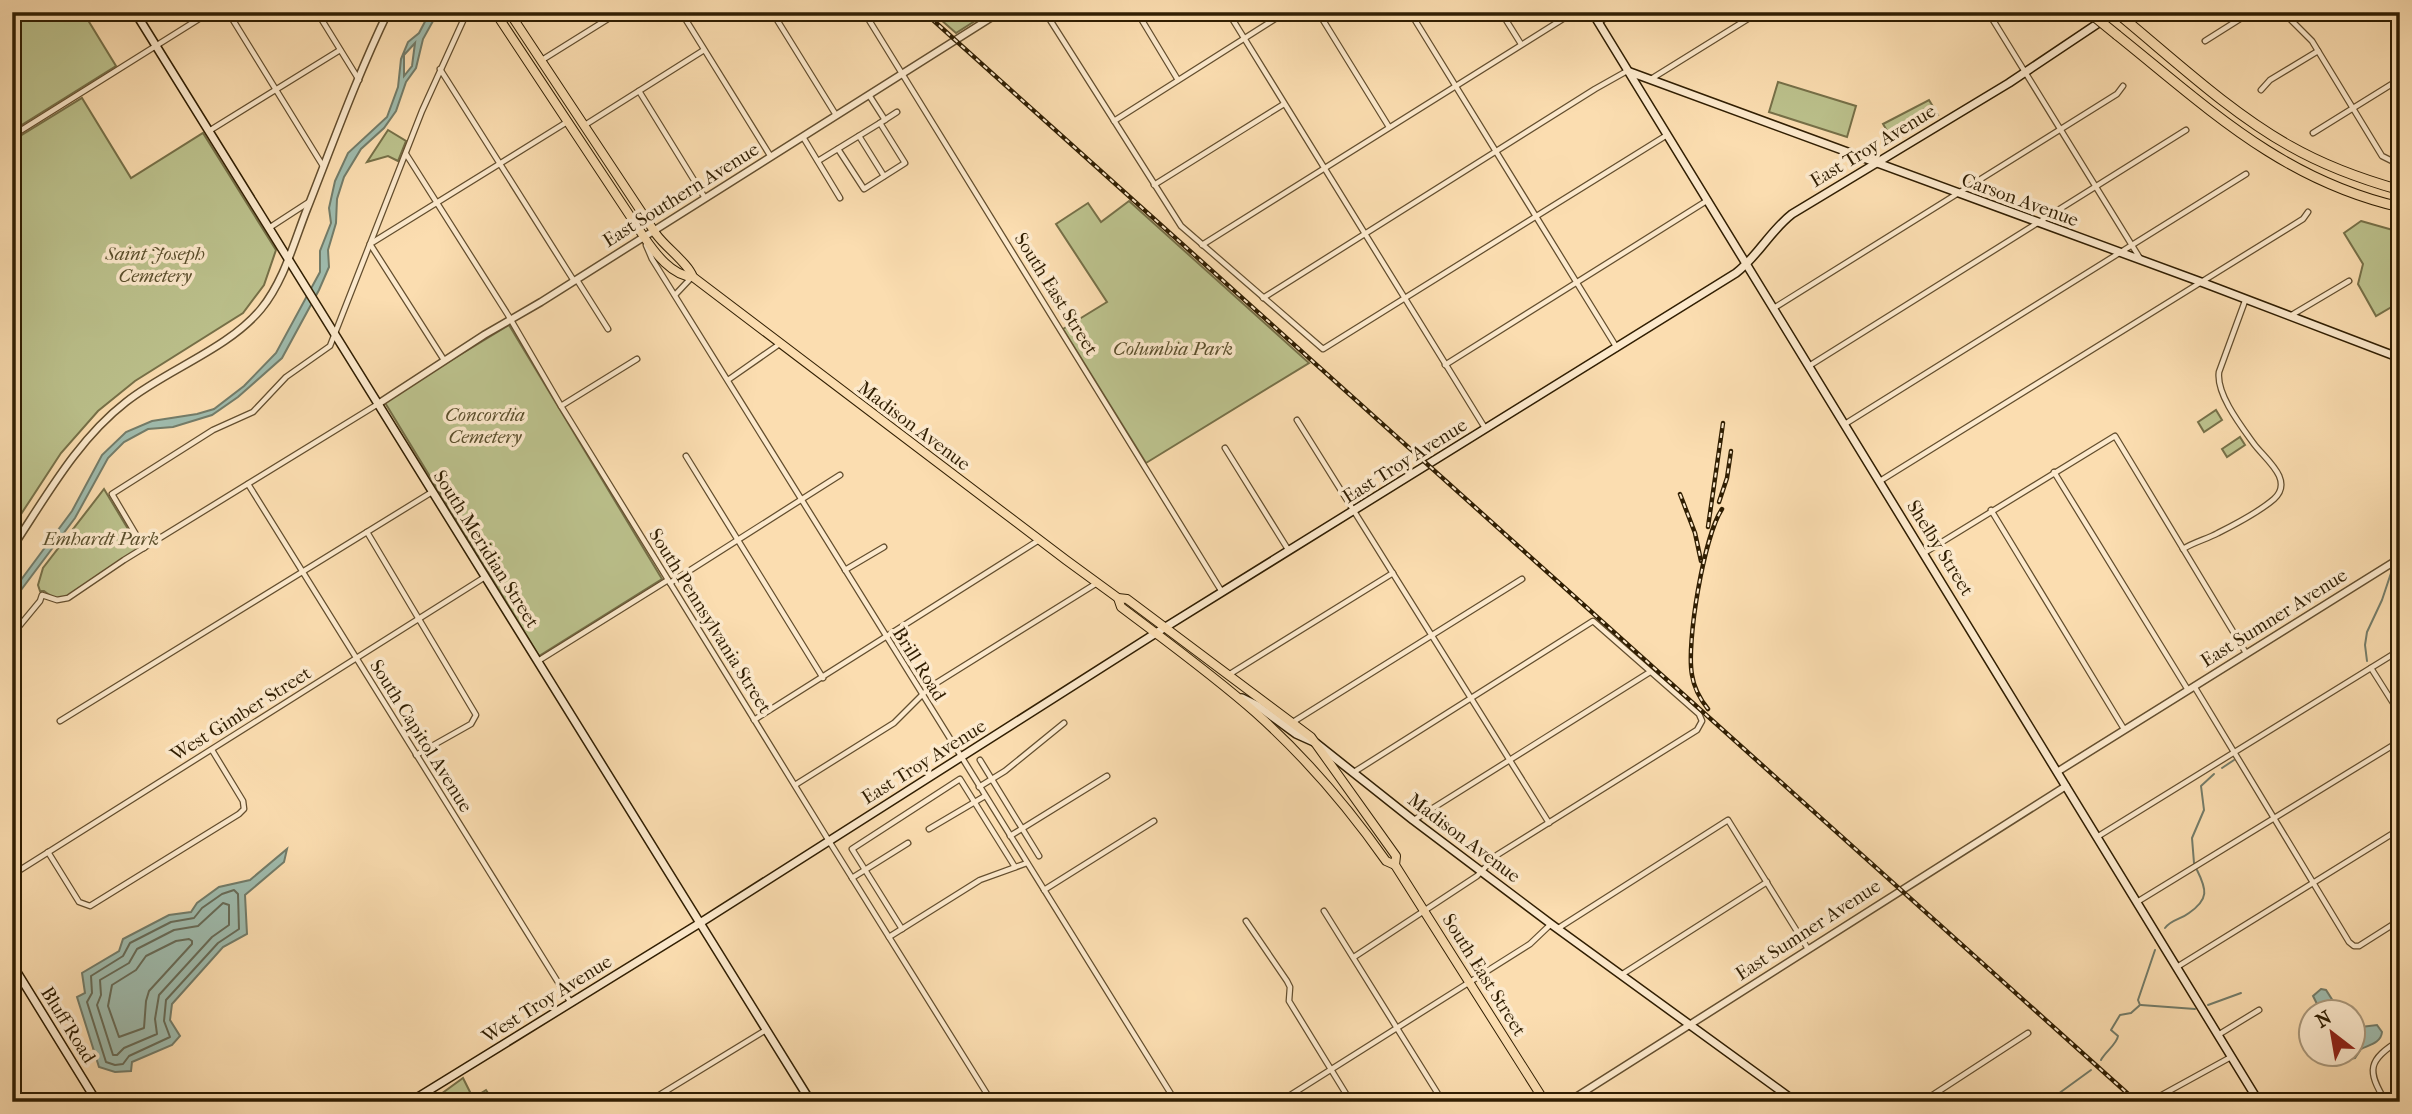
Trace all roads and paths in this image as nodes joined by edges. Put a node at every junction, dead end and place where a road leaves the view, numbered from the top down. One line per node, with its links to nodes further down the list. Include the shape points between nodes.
1 (135, 12): 36 (main road, South Meridian Street)
2 (210, 12): 36 (street)
3 (228, 12): 51 (street)
4 (317, 12): 37 (street)
5 (388, 12): 46 (street)
6 (467, 12): 41 (street)
7 (495, 12): 59 (main road, Madison Avenue)
8 (509, 12): 40 (main road, Madison Avenue)
9 (619, 12): 40 (street)
10 (681, 12): 38 (street)
11 (864, 12): 44 (street, South East Street)
12 (1000, 12): 44 (street, East Southern Avenue)
13 (1045, 12): 61 (street)
14 (1136, 12): 47 (street)
15 (1228, 12): 33 (street)
16 (1286, 12): 33 (street)
17 (1318, 12): 63 (street)
18 (1410, 12): 49 (street)
19 (1501, 12): 35 (street)
20 (1574, 12): 35 (street)
21 (1592, 12): 32 (main road, Shelby Street)
22 (1616, 12): 32 (street)
23 (1759, 12): 48 (street)
24 (1988, 12): 43 (street)
25 (2115, 12): 43 (main road, East Troy Avenue); 86 (highway, via 2273,136 2339,170)
26 (2251, 12): 34 (street)
27 (2283, 12): 39 (street)
28 (2395, 12): 31 (street)
29 (2089, 13): 93 (highway, bridge, via 2273,156 2329,185)
30 (774, 15): 58 (street)
31 (2400, 20)
32 (1599, 23): 42 (main road, Shelby Street)
33 (1244, 39): 47 (street); 55 (street)
34 (2205, 41)
35 (1521, 44): 49 (street)
36 (156, 46): 66 (main road, South Meridian Street); 69 (street)
37 (340, 50): 46 (street); 51 (street)
38 (704, 50): 53 (street); 75 (street)
39 (2318, 51): 52 (street, via 2270,80); 56 (street)
40 (541, 60): 62 (main road, Madison Avenue)
41 (440, 69): 74 (street); 77 (street)
42 (1629, 72): 48 (main road, Carson Avenue); 68 (main road, Shelby Street); 73 (street, via 1623,71)
43 (2025, 73): 64 (street); 78 (main road, East Troy Avenue)
44 (902, 74): 54 (street, East Southern Avenue); 162 (street, South East Street)
45 (2400, 79): 56 (street)
46 (359, 80): 80 (street)
47 (1178, 80): 61 (street)
48 (1650, 80): 78 (main road, Carson Avenue)
49 (1455, 86): 63 (street); 73 (street)
50 (2123, 86): 64 (street)
51 (276, 90): 66 (street); 80 (street)
52 (2262, 90)
53 (639, 91): 62 (street); 88 (street)
54 (869, 95): 58 (street, East Southern Avenue); 60 (street)
55 (1284, 104): 81 (street); 84 (street)
56 (2353, 109): 67 (street); 79 (street, via 2382,156)
57 (897, 112): 60 (street)
58 (837, 116): 71 (street, East Southern Avenue)
59 (568, 121): 77 (street); 100 (main road, Madison Avenue)
60 (882, 121): 70 (street); 83 (street, via 905,163)
61 (1114, 121): 84 (street)
62 (584, 125): 98 (main road, Madison Avenue)
63 (1389, 127): 81 (street)
64 (2060, 130): 85 (street); 87 (street)
65 (2186, 130): 85 (street)
66 (208, 131): 97 (main road, South Meridian Street)
67 (2313, 133)
68 (1667, 134): 90 (main road, Shelby Street); 95 (street)
69 (12, 136)
70 (859, 136): 72 (street); 83 (street)
71 (803, 137): 75 (street, East Southern Avenue); 76 (street)
72 (838, 149): 76 (street); 83 (street, via 864,189)
73 (1495, 151): 95 (street); 99 (street)
74 (406, 154): 92 (street, South Pennsylvania Street); 101 (street)
75 (771, 157): 88 (street, East Southern Avenue)
76 (818, 161): 89 (street)
77 (501, 163): 92 (street); 109 (street)
78 (1875, 164): 87 (main road, Carson Avenue); 107 (main road, East Troy Avenue, via 1782,222)
79 (2400, 165)
80 (323, 167): 91 (street)
81 (1325, 169): 99 (street); 102 (street)
82 (2246, 174): 103 (street)
83 (884, 176)
84 (1154, 185): 102 (street, via 1181,226)
85 (2095, 188): 96 (street); 103 (street)
86 (2400, 190)
87 (1958, 194): 96 (main road, Carson Avenue); 117 (street)
88 (705, 198): 98 (street, East Southern Avenue)
89 (840, 198)
90 (1707, 200): 107 (main road, Shelby Street); 111 (street)
91 (310, 202): 97 (street); 105 (street)
92 (437, 203): 101 (street); 119 (street, South Pennsylvania Street)
93 (2400, 207)
94 (2308, 212): 112 (street)
95 (1536, 217): 111 (street); 115 (street)
96 (2039, 224): 104 (main road, Carson Avenue); 128 (street)
97 (268, 228): 105 (main road, South Meridian Street)
98 (654, 230): 100 (street, East Southern Avenue); 108 (main road, Madison Avenue)
99 (1365, 234): 114 (street); 115 (street)
100 (644, 237): 108 (main road, Madison Avenue, via 671,267); 109 (street, East Southern Avenue); 113 (street, Brill Road)
101 (370, 244): 121 (street); 126 (street)
102 (1202, 245): 114 (street)
103 (2132, 246): 104 (street); 106 (street)
104 (2120, 253): 106 (main road, Carson Avenue); 133 (street)
105 (288, 259): 121 (main road, South Meridian Street); 149 (street, via 274,290 248,322 132,397 102,423 73,457)
106 (2142, 261): 112 (main road, Carson Avenue)
107 (1747, 264): 117 (main road, Shelby Street); 123 (main road, East Troy Avenue)
108 (693, 276): 113 (street); 122 (main road, Madison Avenue)
109 (575, 281): 119 (street, East Southern Avenue); 120 (street)
110 (2349, 281): 118 (street)
111 (1576, 282): 123 (street); 127 (street)
112 (2201, 282): 116 (main road, Carson Avenue); 139 (street)
113 (675, 295): 129 (street, Brill Road)
114 (1263, 298): 115 (street, via 1323,349)
115 (1405, 299): 127 (street)
116 (2245, 301): 118 (main road, Carson Avenue); 151 (street, via 2218,372 2218,384 2281,486 2277,495 2218,534)
117 (1774, 308): 128 (main road, Shelby Street)
118 (2289, 317): 124 (main road, Carson Avenue)
119 (510, 321): 126 (street, East Southern Avenue); 131 (street, South Pennsylvania Street)
120 (608, 329)
121 (335, 334): 130 (main road, South Meridian Street); 150 (street, via 327,349 286,377 253,412 212,430 111,494)
122 (781, 344): 129 (street); 147 (main road, Madison Avenue)
123 (1617, 348): 134 (main road, East Troy Avenue)
124 (2400, 358)
125 (637, 359): 131 (street)
126 (444, 360): 130 (street, East Southern Avenue)
127 (1445, 365): 134 (street)
128 (1809, 366): 133 (main road, Shelby Street)
129 (728, 380): 142 (street, Brill Road)
130 (378, 404): 140 (street); 141 (main road, South Meridian Street)
131 (561, 406): 160 (street, South Pennsylvania Street)
132 (1297, 420): 144 (street)
133 (1844, 424): 139 (main road, Shelby Street)
134 (1485, 430): 144 (main road, East Troy Avenue)
135 (1226, 448): 152 (street)
136 (686, 456): 146 (street)
137 (2054, 472): 143 (street); 151 (street, via 2115,436); 178 (street)
138 (840, 475): 142 (street)
139 (1880, 481): 153 (main road, Shelby Street)
140 (248, 484): 150 (street); 156 (street, South Capitol Avenue)
141 (432, 492): 145 (street); 158 (main road, South Meridian Street)
142 (800, 499): 146 (street); 155 (street, Brill Road)
143 (1991, 510): 153 (street); 187 (street)
144 (1355, 511): 152 (main road, East Troy Avenue); 157 (street)
145 (367, 532): 156 (street); 164 (street)
146 (739, 540): 160 (street); 177 (street)
147 (1039, 540): 161 (main road, Madison Avenue); 169 (street)
148 (884, 547): 155 (street)
149 (12, 548)
150 (144, 548): 166 (street, via 68,598 42,595)
151 (2183, 549): 171 (street)
152 (1289, 551): 162 (main road, East Troy Avenue)
153 (1924, 553): 197 (main road, Shelby Street)
154 (2400, 558): 171 (street, East Sumner Avenue)
155 (845, 570): 169 (street, Brill Road)
156 (302, 572): 172 (street, South Capitol Avenue); 184 (street)
157 (1393, 573): 168 (street); 176 (street)
158 (485, 577): 164 (street, West Gimber Street); 173 (main road, South Meridian Street)
159 (1522, 579): 168 (street)
160 (669, 581): 173 (street); 183 (street, South Pennsylvania Street)
161 (1097, 583): 163 (main road, Madison Avenue); 179 (street)
162 (1222, 592): 165 (main road, East Troy Avenue)
163 (1118, 598): 165 (main road, Madison Avenue, via 1127,599); 167 (main road, Madison Avenue, via 1121,607)
164 (419, 618): 172 (street, West Gimber Street); 193 (street, via 476,715 471,724)
165 (1166, 627): 167 (main road, East Troy Avenue); 176 (main road, Madison Avenue)
166 (16, 630)
167 (1156, 634): 180 (main road, Madison Avenue); 194 (main road, East Troy Avenue)
168 (1431, 636): 181 (street); 185 (street)
169 (886, 637): 177 (street); 179 (street, Brill Road)
170 (2400, 650): 174 (street)
171 (2246, 653): 178 (street, East Sumner Avenue)
172 (356, 658): 191 (street, West Gimber Street); 193 (street, South Capitol Avenue)
173 (537, 661): 234 (main road, South Meridian Street)
174 (2371, 668): 182 (street); 192 (street)
175 (1650, 672): 181 (street, via 1593,621); 196 (street); 209 (street, via 1699,714 1702,723)
176 (1229, 675): 185 (main road, Madison Avenue)
177 (822, 678): 183 (street)
178 (2191, 688): 187 (street, East Sumner Avenue); 192 (street)
179 (922, 695): 194 (street, Brill Road); 201 (street, via 894,723)
180 (1236, 695): 190 (main road, Madison Avenue); 220 (main road, South East Street, via 1310,766 1386,861)
181 (1470, 698): 196 (street); 198 (street)
182 (2400, 715)
183 (754, 720): 201 (street, South Pennsylvania Street)
184 (60, 722)
185 (1292, 722): 188 (main road, Madison Avenue)
186 (1064, 723): 200 (street)
187 (2124, 729): 197 (street, East Sumner Avenue)
188 (1304, 731): 190 (main road, South East Street)
189 (2400, 741): 206 (street)
190 (1316, 743): 198 (main road, Madison Avenue); 220 (main road, South East Street, via 1395,856)
191 (212, 750): 217 (street, West Gimber Street); 217 (street, via 243,801 239,814 90,906 79,902)
192 (2234, 752): 206 (street); 214 (street)
193 (416, 755): 244 (street, South Capitol Avenue)
194 (961, 757): 203 (street, Brill Road); 215 (main road, East Troy Avenue)
195 (980, 760): 200 (street)
196 (1509, 760): 207 (street); 209 (street)
197 (2057, 772): 202 (main road, Shelby Street)
198 (1353, 773): 207 (main road, Madison Avenue)
199 (1107, 776): 210 (street)
200 (992, 779): 203 (street); 210 (street)
201 (795, 785): 215 (street, South Pennsylvania Street)
202 (2066, 786): 214 (main road, Shelby Street); 238 (street, East Sumner Avenue)
203 (979, 787): 204 (street, Brill Road)
204 (985, 796): 205 (street); 213 (street, Brill Road)
205 (974, 802): 211 (street); 221 (street); 222 (street, via 960,779 852,849)
206 (2274, 818): 227 (street); 229 (street)
207 (1413, 820): 223 (main road, Madison Avenue)
208 (1154, 821): 228 (street)
209 (1549, 823): 223 (street, via 1497,855)
210 (1022, 828): 213 (street); 218 (street)
211 (929, 829)
212 (2400, 829): 227 (street)
213 (1010, 836): 219 (street, Brill Road)
214 (2097, 837): 229 (main road, Shelby Street)
215 (829, 841): 225 (street, South Pennsylvania Street); 234 (main road, East Troy Avenue)
216 (908, 843): 222 (street)
217 (48, 852): 224 (street, West Gimber Street)
218 (1039, 856)
219 (1027, 863): 221 (street); 228 (street, Brill Road)
220 (1395, 865): 230 (main road, South East Street)
221 (1015, 867): 236 (street, via 980,880)
222 (865, 869): 225 (street); 236 (street)
223 (1481, 871): 230 (street); 235 (main road, Madison Avenue)
224 (12, 875)
225 (852, 878): 237 (street, South Pennsylvania Street)
226 (1767, 883): 235 (street, via 1728,820); 238 (street); 242 (street)
227 (2314, 884): 233 (street, via 2354,946); 241 (street)
228 (1044, 890): 260 (street, Brill Road)
229 (2137, 902): 241 (main road, Shelby Street)
230 (1426, 910): 239 (street); 243 (main road, South East Street)
231 (1324, 911): 239 (street)
232 (1246, 920): 253 (street, via 1287,981 1289,1001)
233 (2400, 920)
234 (700, 923): 244 (main road, West Troy Avenue); 248 (main road, South Meridian Street)
235 (1554, 926): 242 (main road, Madison Avenue); 243 (street)
236 (902, 929): 237 (street)
237 (889, 937): 259 (street, South Pennsylvania Street)
238 (1808, 949): 246 (street, East Sumner Avenue)
239 (1354, 957): 247 (street)
240 (12, 964): 255 (main road, Bluff Road)
241 (2177, 967): 250 (main road, Shelby Street)
242 (1620, 975): 246 (main road, Madison Avenue)
243 (1470, 981): 247 (street); 263 (main road, South East Street)
244 (571, 1003): 256 (main road, West Troy Avenue)
245 (2259, 1010): 250 (street)
246 (1689, 1024): 264 (street, East Sumner Avenue); 265 (main road, Madison Avenue)
247 (1398, 1028): 253 (street); 262 (street)
248 (766, 1030): 257 (street); 258 (main road, South Meridian Street)
249 (2028, 1033): 266 (street)
250 (2218, 1035): 252 (main road, Shelby Street)
251 (2400, 1040): 269 (street, via 2379,1054 2373,1068)
252 (2232, 1057): 267 (street); 268 (main road, Shelby Street)
253 (1331, 1069): 254 (street); 261 (street)
254 (1289, 1096)
255 (97, 1102)
256 (410, 1102)
257 (648, 1102)
258 (811, 1102)
259 (992, 1102)
260 (1177, 1102)
261 (1351, 1102)
262 (1443, 1102)
263 (1545, 1102)
264 (1568, 1102)
265 (1796, 1102)
266 (1922, 1102)
267 (2149, 1102)
268 (2259, 1102)
269 (2386, 1102)

